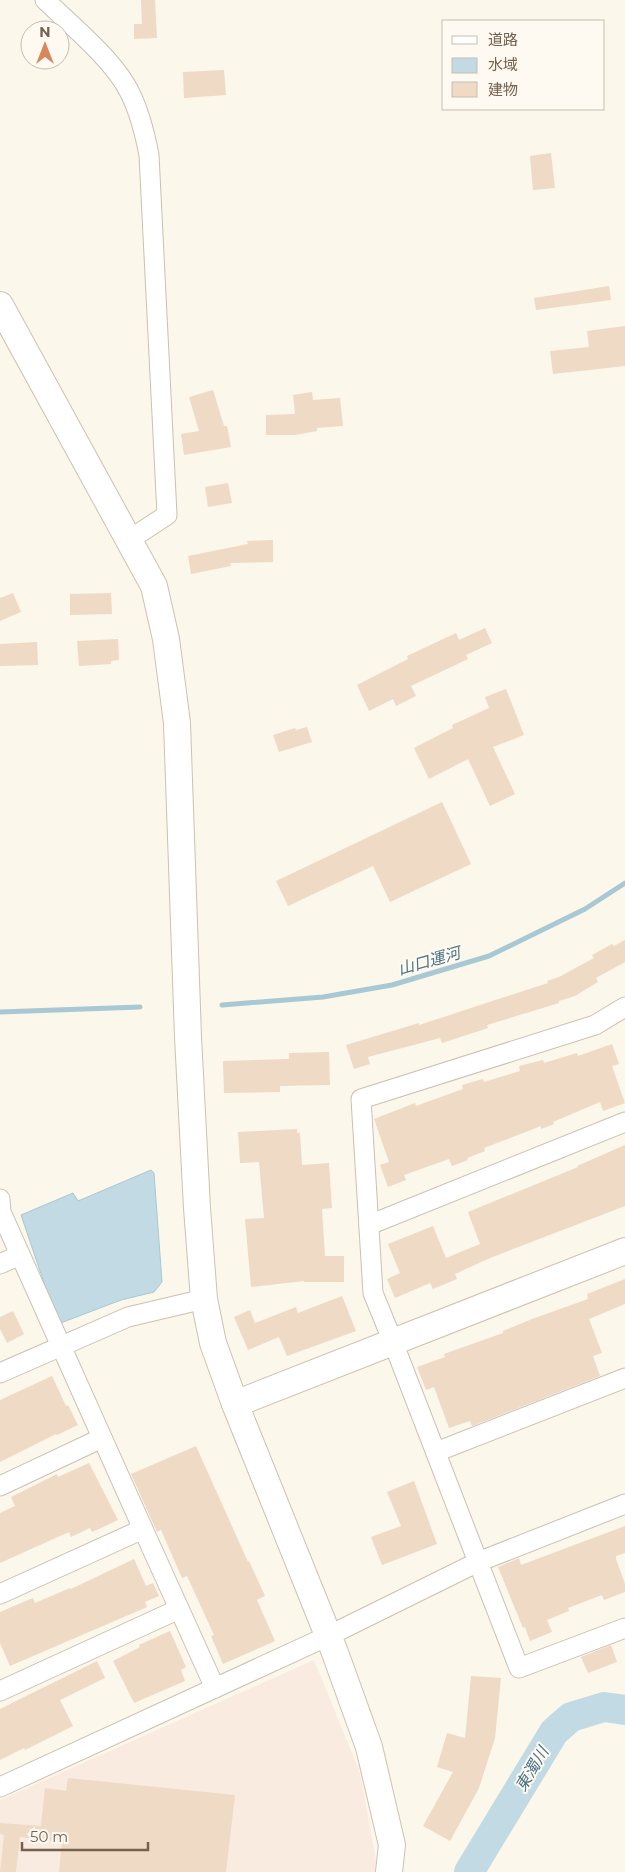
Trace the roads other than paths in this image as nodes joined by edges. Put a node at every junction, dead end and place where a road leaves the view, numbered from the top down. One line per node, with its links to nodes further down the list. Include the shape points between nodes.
1 (45, 0): 3 (street, via 115,68 130,92 149,155 168,515)
2 (0, 305): 3 (street)
3 (129, 540): 11 (street, via 154,586 166,639 177,723 189,1056)
4 (625, 1007): 7 (street, via 595,1025 361,1099)
5 (625, 1122): 7 (street)
6 (0, 1199): 9 (street, via 1,1212)
7 (369, 1225): 12 (street, via 373,1293)
8 (625, 1251): 12 (street)
9 (20, 1255): 10 (street); 13 (street)
10 (0, 1264)
11 (204, 1299): 13 (street, via 128,1317); 16 (street, via 213,1343)
12 (393, 1342): 16 (street); 18 (street)
13 (60, 1345): 14 (street); 17 (street)
14 (0, 1373)
15 (625, 1378): 18 (street)
16 (235, 1404): 26 (street)
17 (102, 1438): 19 (street); 21 (street)
18 (436, 1452): 22 (street)
19 (0, 1486)
20 (625, 1504): 22 (street)
21 (143, 1529): 23 (street); 24 (street)
22 (478, 1562): 25 (street, via 519,1668); 26 (street)
23 (0, 1594)
24 (179, 1609): 27 (street); 28 (street)
25 (625, 1628)
26 (328, 1636): 27 (street); 30 (street, via 369,1746 392,1845)
27 (215, 1688): 29 (street)
28 (0, 1692)
29 (0, 1787)
30 (390, 1872)

